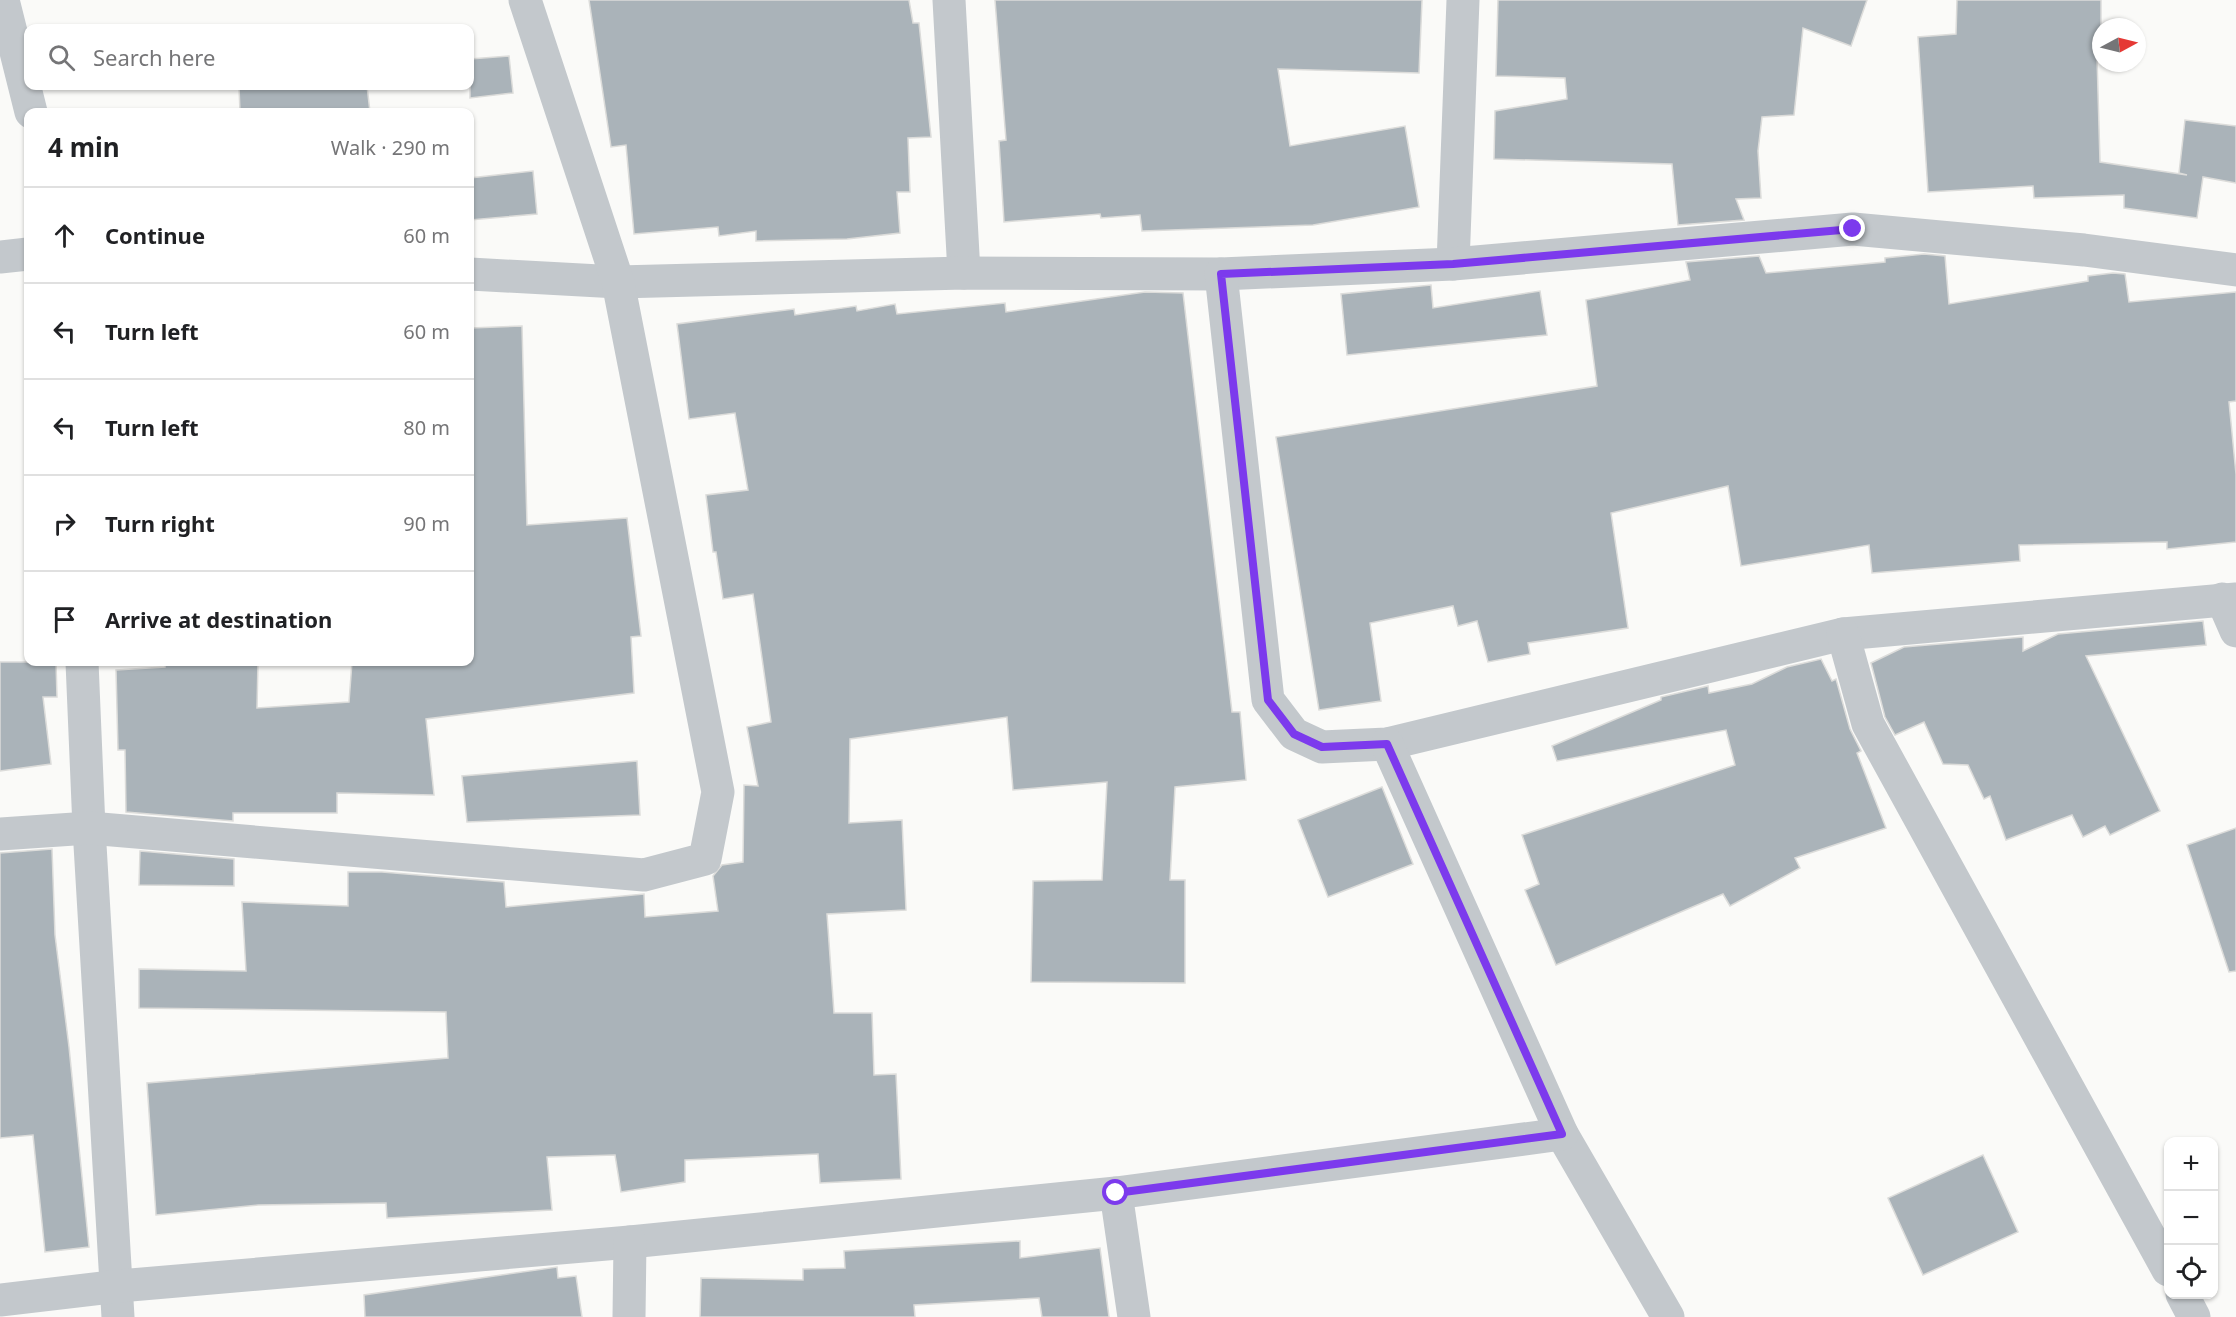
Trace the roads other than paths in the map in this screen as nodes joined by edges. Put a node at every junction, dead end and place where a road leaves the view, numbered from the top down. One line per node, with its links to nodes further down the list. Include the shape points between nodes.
1 (3, 0): 5 (street)
2 (525, 0): 15 (street)
3 (949, 0): 12 (street)
4 (1462, 0): 10 (street)
5 (24, 84)
6 (26, 90): 7 (street)
7 (30, 108)
8 (24, 254): 9 (street)
9 (0, 256)
10 (1453, 264): 11 (street, via 1853,229 2084,250); 14 (street)
11 (2236, 270)
12 (964, 273): 14 (street); 15 (street)
13 (474, 274): 15 (street)
14 (1221, 274): 20 (street, via 1268,700 1294,734 1322,747)
15 (618, 282): 21 (street, via 718,792 705,859 644,875)
16 (2229, 599): 17 (street); 18 (street)
17 (2236, 631)
18 (1843, 634): 20 (street); 26 (street, via 1868,724)
19 (82, 666): 21 (street)
20 (1387, 744): 23 (street)
21 (89, 828): 22 (street); 29 (street)
22 (0, 834)
23 (1562, 1134): 24 (street); 32 (street)
24 (1116, 1193): 25 (street); 31 (street)
25 (630, 1242): 29 (street); 30 (street)
26 (2164, 1261)
27 (2185, 1299): 33 (street)
28 (0, 1300): 29 (street)
29 (118, 1301)
30 (629, 1317)
31 (1134, 1317)
32 (1668, 1317)
33 (2194, 1317)

